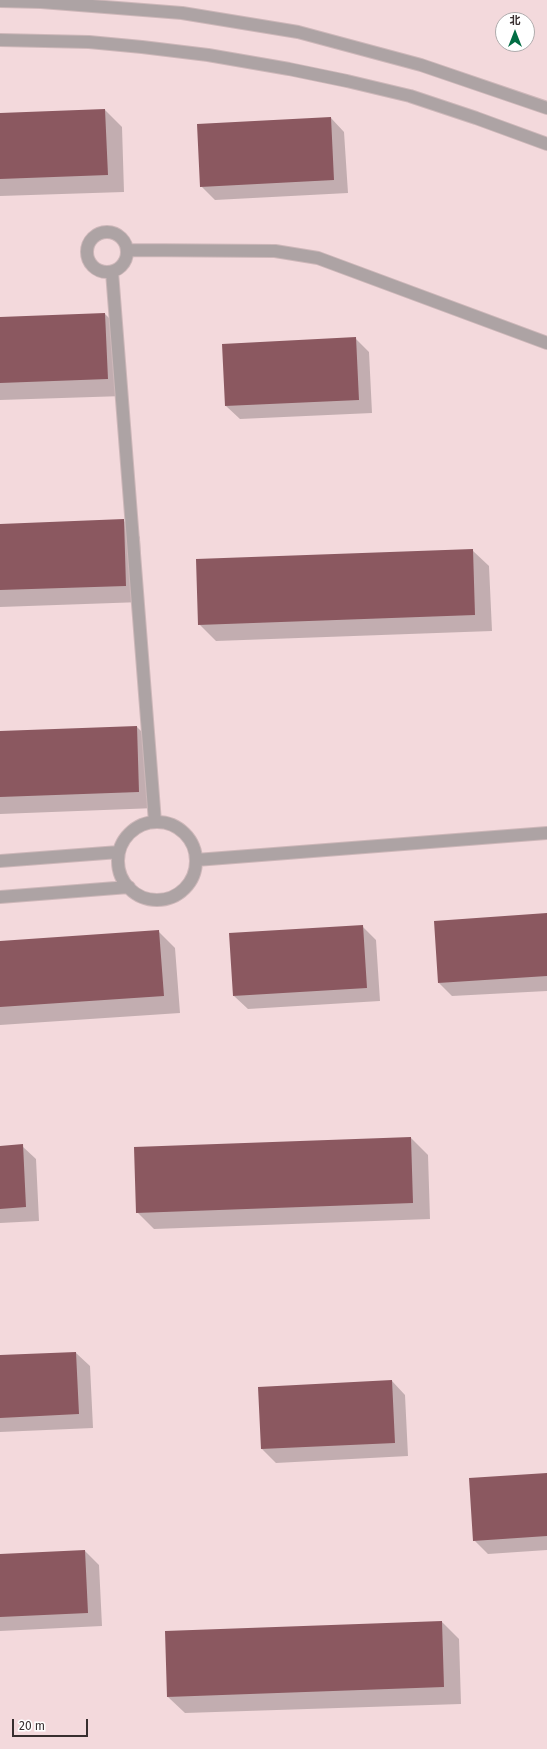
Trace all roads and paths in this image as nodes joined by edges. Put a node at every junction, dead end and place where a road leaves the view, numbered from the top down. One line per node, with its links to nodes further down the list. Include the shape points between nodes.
1 (0, 1): 3 (street, via 182,13 298,32 421,65)
2 (0, 40): 4 (street, via 89,42 142,47 289,69 410,96)
3 (547, 108)
4 (547, 144)
5 (128, 250): 6 (street, via 127,260 123,266); 6 (street, via 125,241 115,233 101,232 90,241 87,247 89,261 98,271); 7 (street, via 275,251 318,258)
6 (112, 272): 8 (street)
7 (547, 343)
8 (155, 822): 10 (street, via 137,827 127,835); 11 (street, via 173,825 184,832 192,842)
9 (547, 833): 11 (street)
10 (119, 852): 12 (street); 13 (street, via 119,870)
11 (196, 860): 13 (street, via 191,880 183,891 171,897 158,900 145,898)
12 (0, 861)
13 (129, 887): 14 (street)
14 (0, 897)

